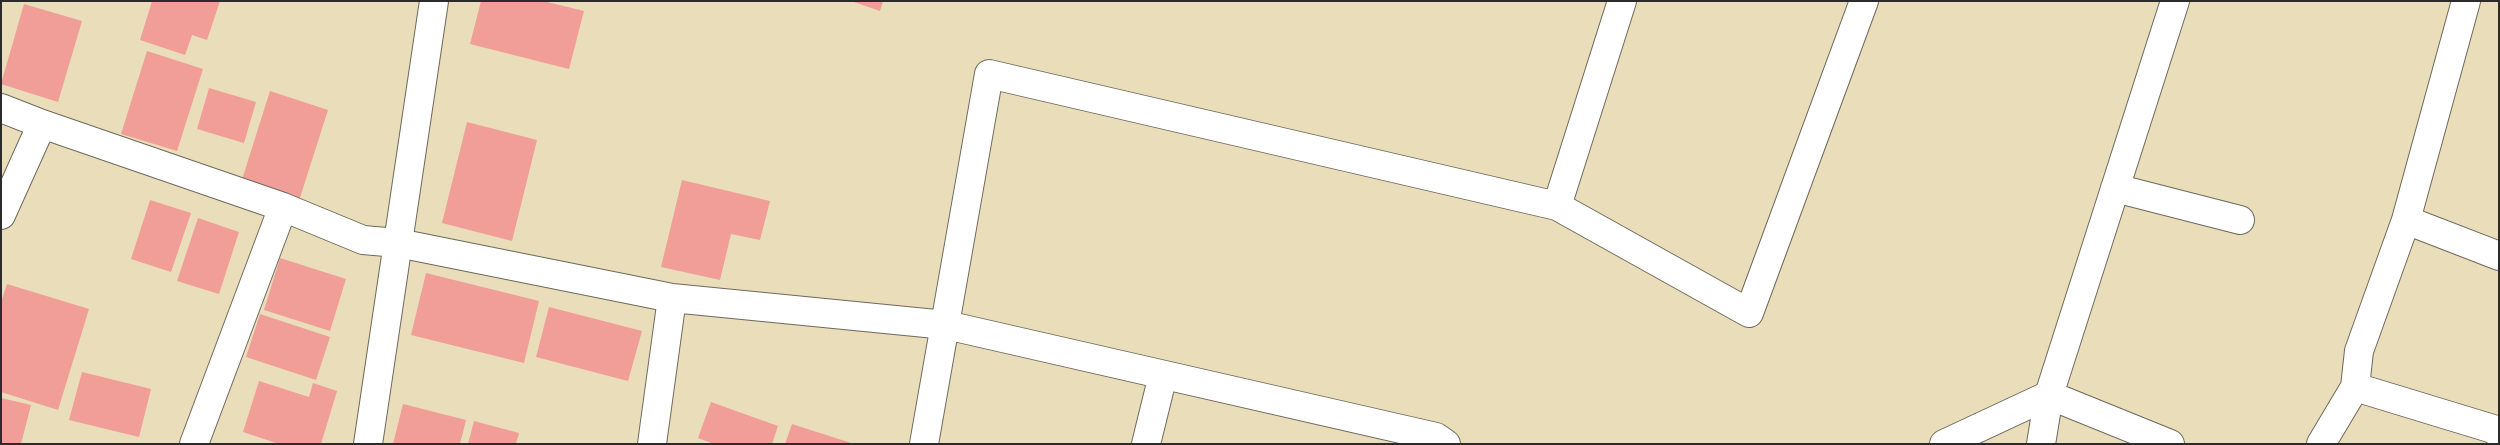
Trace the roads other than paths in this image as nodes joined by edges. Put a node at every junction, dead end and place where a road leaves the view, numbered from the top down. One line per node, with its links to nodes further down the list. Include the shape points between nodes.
1 (434, 1): 14 (street)
2 (1622, 1): 9 (street)
3 (1864, 1): 9 (street, via 1749,313)
4 (2175, 1): 8 (street)
5 (2466, 1): 13 (street)
6 (1, 108): 7 (street)
7 (42, 124): 10 (street); 11 (street)
8 (2115, 188): 12 (street); 20 (street)
9 (1557, 206): 17 (street, via 989,74)
10 (283, 207): 14 (street, via 363,240); 22 (street)
11 (1, 215)
12 (2240, 220)
13 (2406, 220): 15 (street); 19 (street, via 2359,351)
14 (398, 244): 16 (street); 23 (street)
15 (2499, 256)
16 (672, 298): 17 (street); 24 (street)
17 (946, 325): 18 (street); 25 (street)
18 (1163, 374): 26 (street); 27 (street, via 1436,437)
19 (2355, 387): 21 (street, via 2493,429); 31 (street)
20 (2049, 396): 28 (street); 29 (street); 30 (street)
21 (2499, 434)
22 (194, 444)
23 (368, 444)
24 (652, 444)
25 (924, 444)
26 (1146, 444)
27 (1446, 444)
28 (1944, 444)
29 (2040, 444)
30 (2170, 444)
31 (2321, 444)

